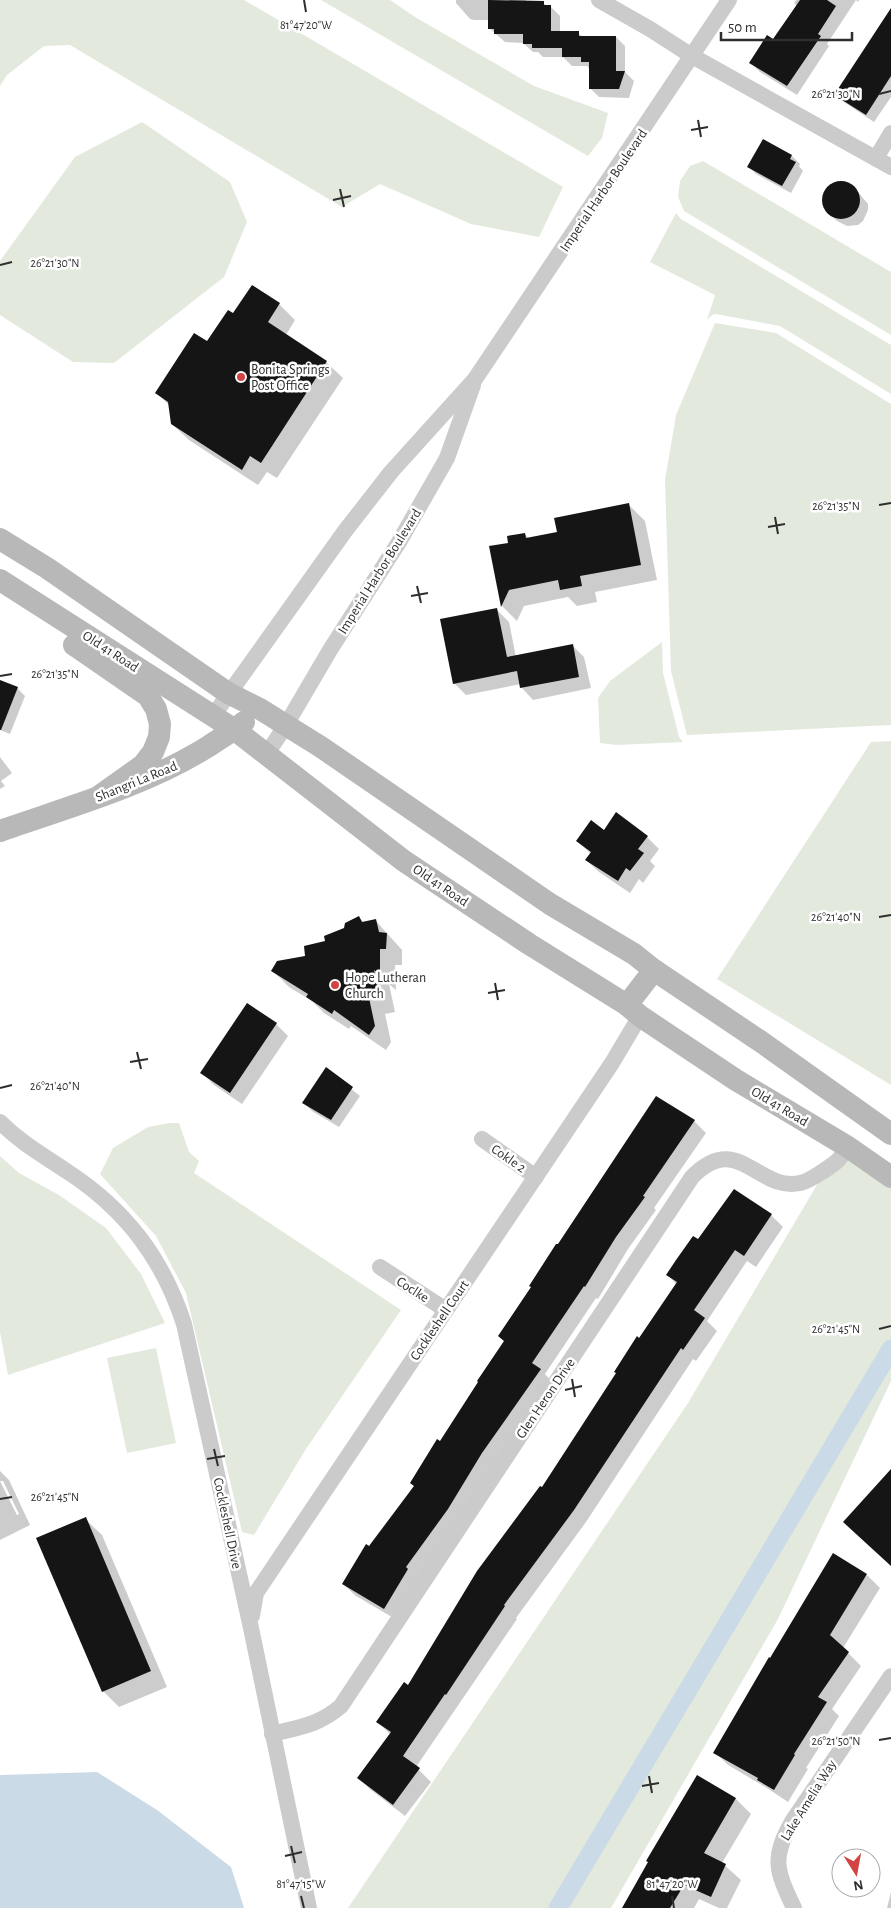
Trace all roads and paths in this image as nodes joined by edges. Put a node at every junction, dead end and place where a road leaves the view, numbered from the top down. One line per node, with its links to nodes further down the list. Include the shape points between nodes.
1 (599, 0): 3 (street)
2 (729, 0): 3 (street, Imperial Harbor Boulevard)
3 (692, 56): 5 (street); 7 (street, Imperial Harbor Boulevard)
4 (891, 133): 5 (street)
5 (876, 158): 6 (street)
6 (891, 167)
7 (476, 379): 11 (street, Imperial Harbor Boulevard, via 391,472); 14 (street, Imperial Harbor Boulevard, via 447,458)
8 (0, 539): 11 (street)
9 (0, 580): 13 (street, Old 41 Road)
10 (0, 598): 17 (street, via 148,696 156,709 160,726 153,752 143,765)
11 (228, 693): 12 (street); 13 (street, Imperial Harbor Boulevard)
12 (260, 708): 14 (street); 15 (street, Shangri La Road)
13 (213, 716): 15 (street, Old 41 Road)
14 (286, 725): 16 (street, Imperial Harbor Boulevard); 19 (street, via 550,904 634,954)
15 (235, 730): 16 (street, Old 41 Road); 17 (street, Shangri La Road, via 187,760 142,782)
16 (266, 755): 20 (street, Old 41 Road, via 404,861)
17 (98, 797): 18 (street, Shangri La Road)
18 (0, 831)
19 (654, 970): 20 (street); 22 (street)
20 (634, 1011): 24 (street, Old 41 Road, via 736,1080); 26 (street, Cockleshell Court, via 612,1063)
21 (0, 1122): 29 (street, Cockleshell Drive, via 28,1147 69,1172 115,1209 154,1256 170,1286 184,1324)
22 (891, 1134)
23 (482, 1139): 26 (street, Cokle 2)
24 (848, 1147): 25 (street, Old 41 Road); 31 (street, Glen Heron Drive, via 836,1162 810,1180 798,1184 768,1177 732,1160 718,1160 703,1166 692,1177 341,1706 328,1717 310,1725)
25 (891, 1176)
26 (536, 1177): 28 (street, Cockleshell Court)
27 (380, 1267): 28 (street, Coclke)
28 (446, 1310): 29 (street, Cockleshell Court, via 256,1593)
29 (251, 1628): 31 (street, Cockleshell Drive)
30 (891, 1676): 33 (street, Lake Amelia Way, via 782,1839 778,1861 782,1883)
31 (272, 1734): 32 (street, Cockleshell Drive)
32 (309, 1908)
33 (794, 1908)

